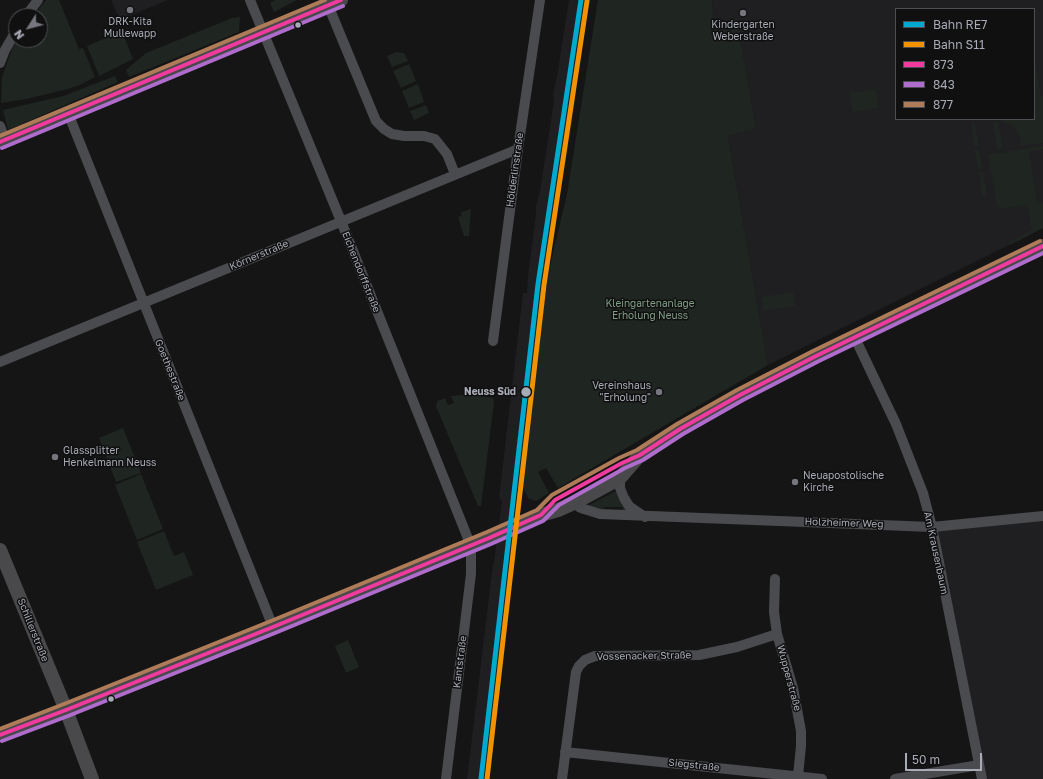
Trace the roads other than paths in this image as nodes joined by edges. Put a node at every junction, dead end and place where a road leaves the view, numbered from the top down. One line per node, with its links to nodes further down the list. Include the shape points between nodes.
1 (250, 0): 4 (street, Eichendorffstraße)
2 (540, 0): 10 (street, Hölderlinstraße)
3 (335, 3): 4 (main road); 11 (street, via 376,121 392,134 435,139 447,154)
4 (263, 32): 7 (main road); 12 (street, Eichendorffstraße)
5 (8, 45): 6 (street)
6 (0, 63)
7 (68, 113): 9 (main road); 14 (street, Goethestraße)
8 (0, 126): 9 (street)
9 (3, 141)
10 (518, 149): 11 (street, Körnerstraße); 16 (street, Hölderlinstraße)
11 (455, 174): 12 (street, Körnerstraße)
12 (341, 221): 14 (street, Körnerstraße); 23 (street, Eichendorffstraße)
13 (1043, 246): 15 (main road)
14 (143, 303): 17 (street, Körnerstraße); 26 (street, Goethestraße)
15 (855, 338): 18 (main road, via 740,395 680,429 640,455); 22 (street, Am Krausenbaum, via 896,424 923,493)
16 (493, 340)
17 (0, 362)
18 (620, 478): 19 (main road); 21 (street, via 624,498)
19 (576, 502): 21 (street, Holzheimer Weg, via 580,507 594,513); 23 (main road, via 541,514)
20 (1043, 516): 22 (street, Holzheimer Weg)
21 (645, 517): 22 (street, Holzheimer Weg)
22 (932, 527): 31 (street, Am Krausenbaum)
23 (471, 546): 26 (main road); 34 (street, Kantstraße, via 471,574)
24 (0, 550): 28 (main road, Schillerstraße)
25 (774, 580): 27 (street, Wupperstraße)
26 (273, 627): 28 (main road)
27 (777, 634): 30 (street, Vossenacker Straße, via 737,647 699,655 595,656 585,660 576,672); 32 (street, Wupperstraße, via 798,714 801,746)
28 (66, 710): 29 (main road); 33 (main road, Schillerstraße)
29 (0, 735)
30 (565, 752): 32 (street, Siegstraße); 35 (street, Vossenacker Straße)
31 (979, 765): 37 (street); 38 (street, Am Krausenbaum)
32 (798, 776): 36 (street, Siegstraße)
33 (92, 779)
34 (446, 779)
35 (562, 779)
36 (822, 779)
37 (895, 779)
38 (982, 779)

